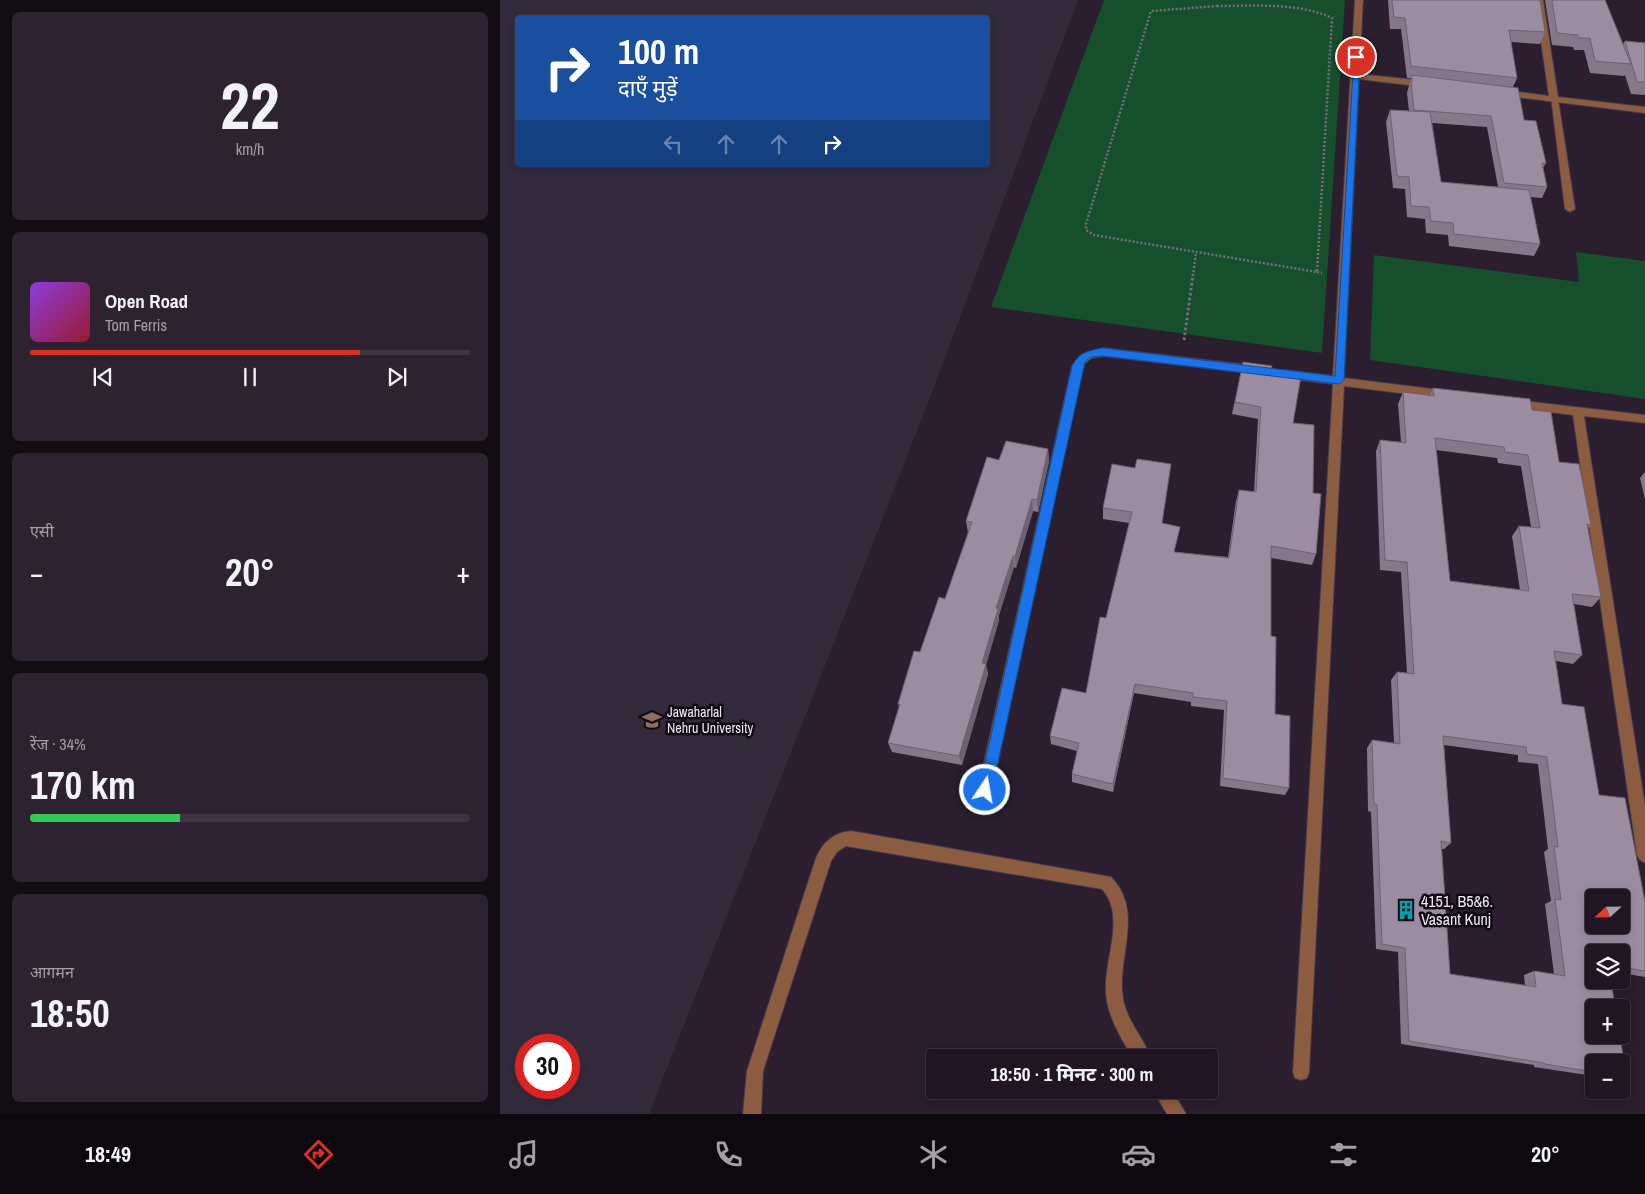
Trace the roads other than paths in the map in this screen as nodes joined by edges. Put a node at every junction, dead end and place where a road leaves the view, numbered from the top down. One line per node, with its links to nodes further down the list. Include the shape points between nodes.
1 (1359, 0): 3 (street)
2 (1539, 0): 6 (street)
3 (1355, 76): 4 (street); 9 (street)
4 (1431, 85)
5 (1498, 93): 6 (street)
6 (1554, 99): 7 (street); 8 (street)
7 (1645, 110)
8 (1570, 209)
9 (1339, 380): 10 (street); 14 (street, via 1103,352 1087,354 1081,359); 17 (street)
10 (1463, 397)
11 (1501, 402): 12 (street)
12 (1578, 412): 13 (street); 15 (street)
13 (1645, 420)
14 (985, 790)
15 (1645, 855)
16 (1137, 1049): 19 (street, via 1127,1032 1114,992 1121,912 1114,887 1106,882 851,838 839,839 824,858 755,1071)
17 (1301, 1072)
18 (1168, 1099): 20 (street)
19 (752, 1114)
20 (1177, 1114)

